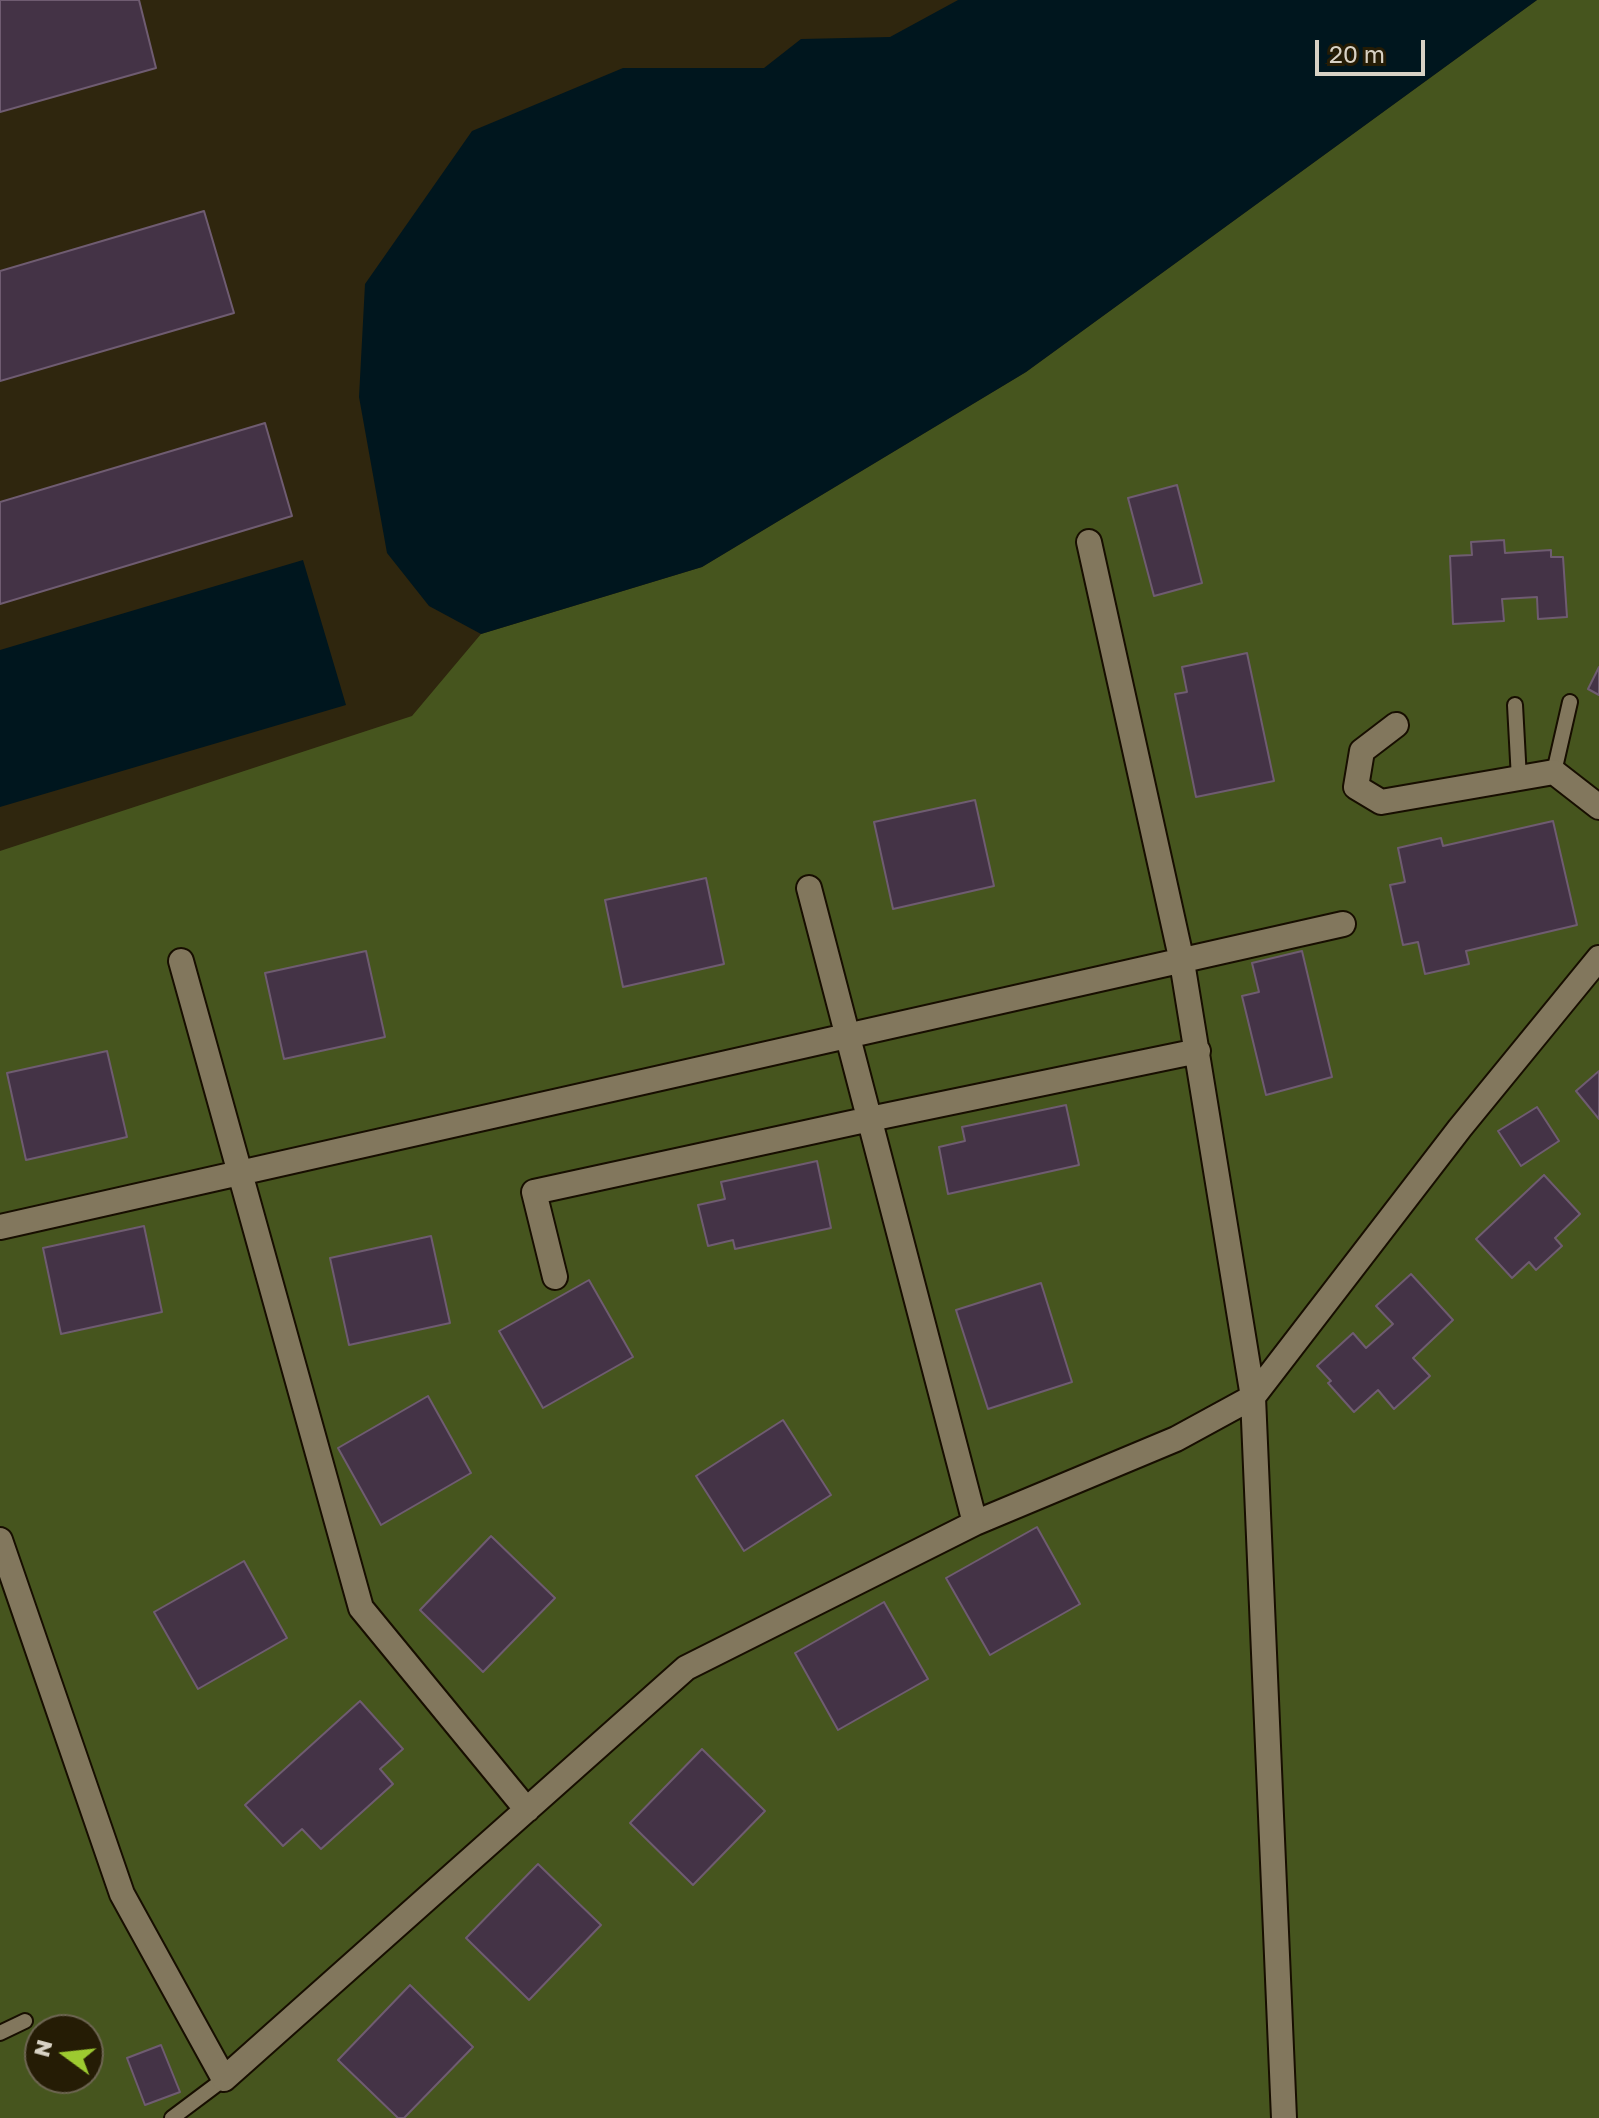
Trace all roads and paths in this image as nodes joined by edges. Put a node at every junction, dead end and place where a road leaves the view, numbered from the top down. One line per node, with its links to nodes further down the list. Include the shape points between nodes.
1 (1089, 542): 12 (street)
2 (1570, 702): 5 (lane)
3 (1515, 705): 6 (lane)
4 (1396, 725): 6 (street, via 1362,751 1356,787 1381,802)
5 (1554, 772): 6 (street); 7 (street)
6 (1519, 779)
7 (1599, 807)
8 (809, 888): 13 (street)
9 (1343, 924): 12 (street)
10 (1599, 959): 19 (street, via 1460,1128)
11 (181, 961): 16 (street)
12 (1182, 962): 13 (street); 14 (street)
13 (848, 1036): 15 (street); 16 (street)
14 (1198, 1051): 15 (street); 19 (street)
15 (870, 1119): 18 (street, via 534,1192); 20 (street)
16 (241, 1171): 17 (street); 22 (street, via 361,1608)
17 (0, 1227)
18 (555, 1277)
19 (1253, 1397): 20 (street, via 1176,1439); 27 (street)
20 (975, 1523): 22 (street, via 686,1668)
21 (0, 1540): 25 (street, via 122,1894)
22 (527, 1810): 25 (street)
23 (24, 2021): 24 (lane)
24 (0, 2033)
25 (224, 2079): 26 (lane)
26 (172, 2118)
27 (1284, 2118)

